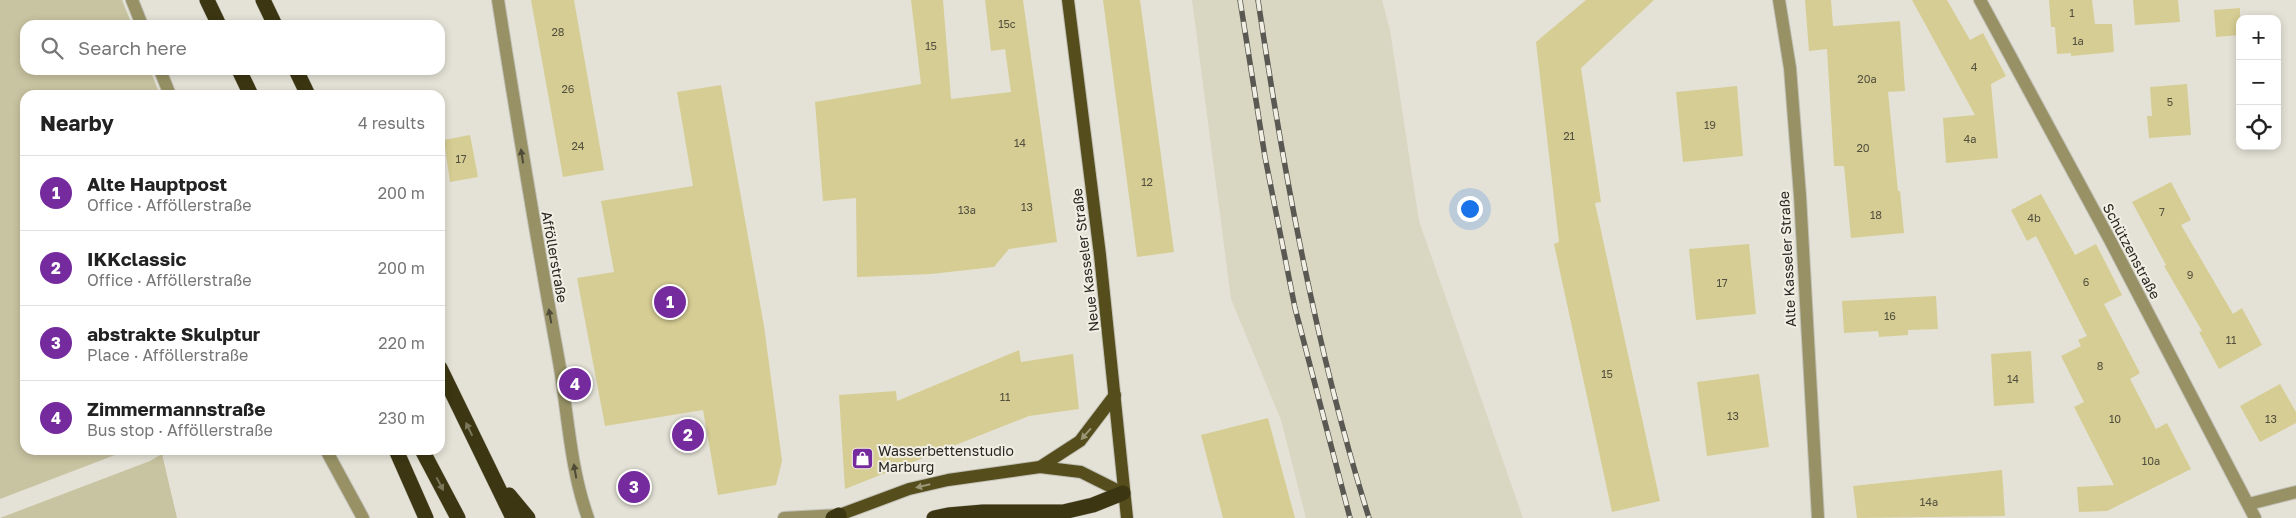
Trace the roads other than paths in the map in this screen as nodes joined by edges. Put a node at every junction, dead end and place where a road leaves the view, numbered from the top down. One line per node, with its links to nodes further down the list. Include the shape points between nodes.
1 (132, 0): 8 (street)
2 (207, 0): 9 (highway)
3 (262, 0): 10 (highway)
4 (498, 0): 34 (street, Afföllerstraße, one-way to 4, via 575,471)
5 (1068, 0): 18 (main road, Neue Kasseler Straße)
6 (1779, 0): 38 (street, Alte Kasseler Straße, via 1790,68)
7 (1980, 0): 26 (street, Schützenstraße)
8 (140, 20)
9 (216, 20)
10 (272, 20)
11 (162, 75): 14 (street)
12 (242, 75): 15 (highway)
13 (298, 75): 16 (highway)
14 (168, 90)
15 (249, 90)
16 (306, 90)
17 (445, 378): 23 (highway, one-way to 17)
18 (1115, 395): 22 (main road, one-way to 22, via 1080,441); 24 (main road, Neue Kasseler Straße)
19 (329, 455): 29 (street)
20 (398, 455): 30 (highway)
21 (425, 455): 31 (highway, one-way to 31)
22 (1040, 467): 24 (main road, via 1080,472); 28 (main road, one-way to 28, via 909,489)
23 (490, 473): 32 (highway); 33 (highway)
24 (1124, 492): 27 (highway); 37 (main road, Neue Kasseler Straße)
25 (2296, 492): 26 (street)
26 (2248, 504): 39 (street, Schützenstraße)
27 (1070, 515): 36 (highway, via 983,512)
28 (836, 516): 35 (street)
29 (363, 518)
30 (426, 518)
31 (458, 518)
32 (513, 518)
33 (528, 518)
34 (588, 518)
35 (784, 518)
36 (934, 518)
37 (1126, 518)
38 (1818, 518)
39 (2255, 518)

